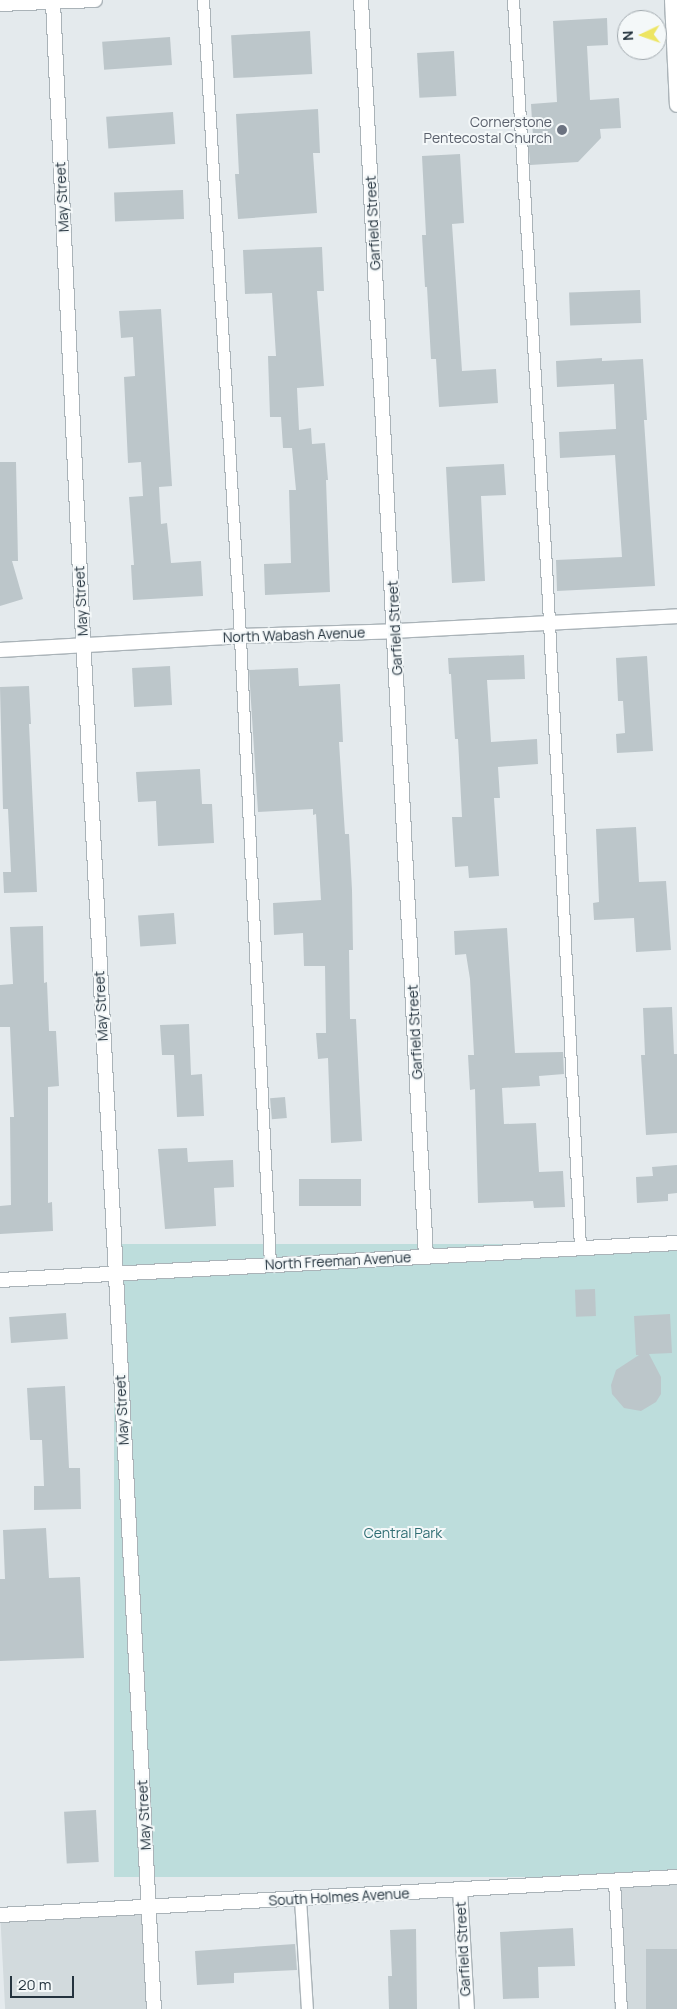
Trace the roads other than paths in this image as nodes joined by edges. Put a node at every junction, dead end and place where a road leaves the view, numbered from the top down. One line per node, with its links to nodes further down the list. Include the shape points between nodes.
1 (96, 0): 6 (street)
2 (203, 0): 12 (lane)
3 (361, 0): 11 (street, Garfield Street)
4 (513, 0): 10 (lane)
5 (672, 0): 8 (street)
6 (53, 2): 7 (street); 13 (street, May Street)
7 (0, 4)
8 (677, 105)
9 (677, 616): 10 (street, North Wabash Avenue)
10 (549, 623): 11 (street, North Wabash Avenue); 16 (lane)
11 (395, 631): 12 (street, North Wabash Avenue); 17 (street, Garfield Street)
12 (240, 636): 13 (street, North Wabash Avenue); 18 (lane)
13 (83, 647): 14 (street, North Wabash Avenue); 19 (street, May Street)
14 (0, 650)
15 (677, 1243): 16 (street, North Freeman Avenue)
16 (580, 1248): 17 (street, North Freeman Avenue)
17 (426, 1255): 18 (street, North Freeman Avenue)
18 (270, 1265): 19 (street, North Freeman Avenue)
19 (115, 1275): 20 (street, North Freeman Avenue); 25 (street, May Street)
20 (0, 1280)
21 (677, 1877): 22 (street, South Holmes Avenue)
22 (614, 1881): 23 (street, South Holmes Avenue); 30 (lane)
23 (460, 1890): 24 (street, South Holmes Avenue); 29 (street, Garfield Street)
24 (300, 1899): 25 (street, South Holmes Avenue); 28 (lane)
25 (148, 1907): 26 (street, South Holmes Avenue); 27 (street, May Street)
26 (0, 1915)
27 (154, 2009)
28 (307, 2009)
29 (467, 2009)
30 (621, 2009)

